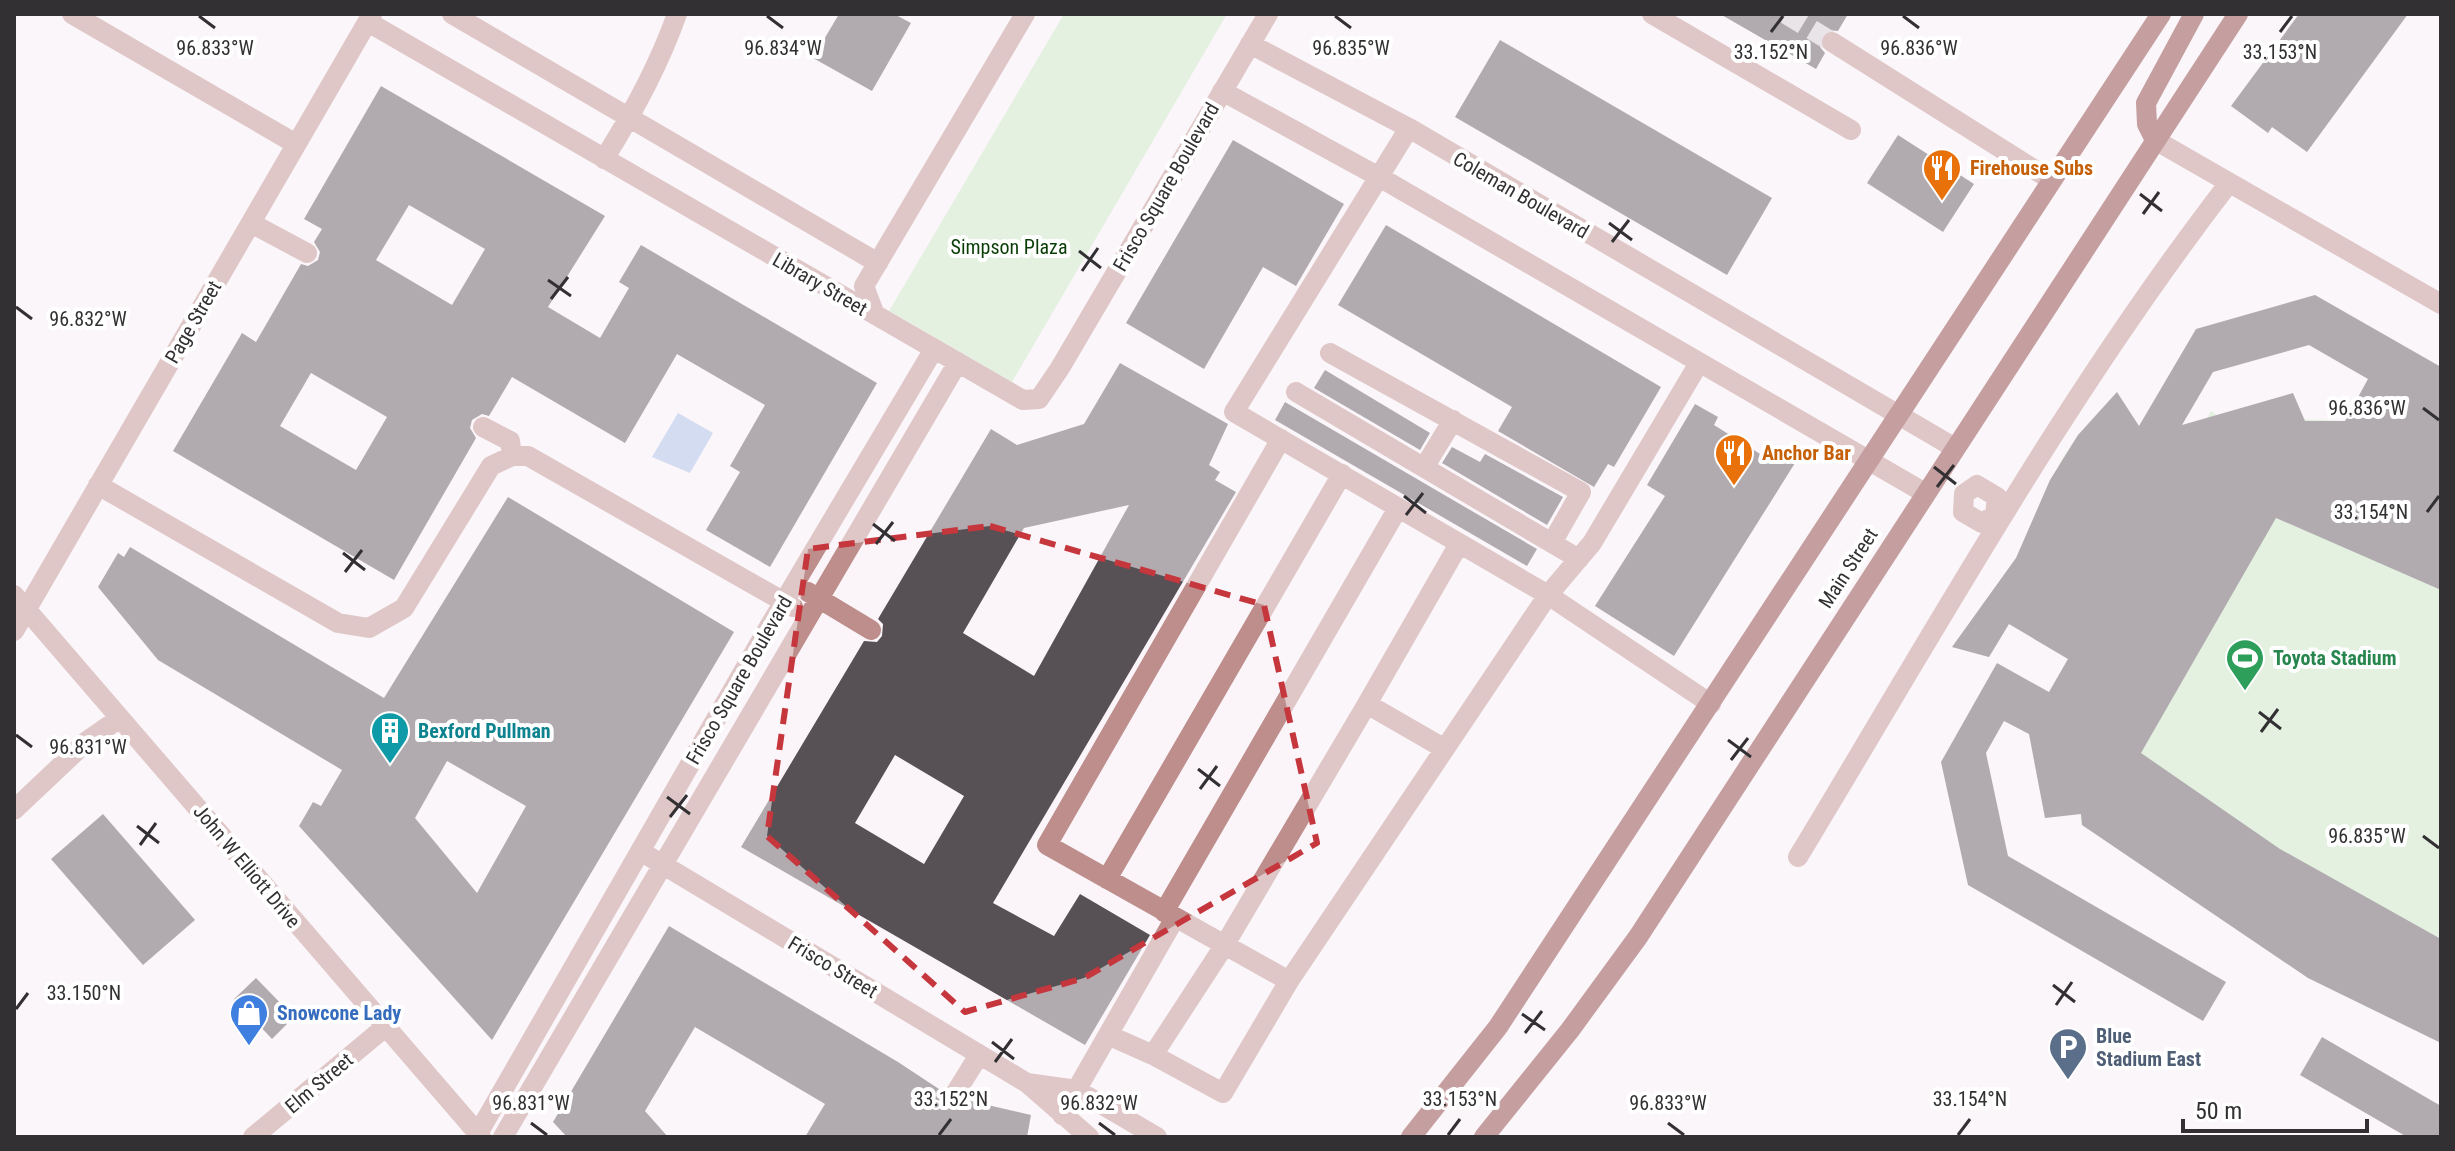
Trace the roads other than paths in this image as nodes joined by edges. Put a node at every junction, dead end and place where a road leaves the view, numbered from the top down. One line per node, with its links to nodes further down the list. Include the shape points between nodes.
1 (72, 14): 18 (street)
2 (452, 14): 14 (street)
3 (677, 14): 14 (street)
4 (1025, 14): 25 (street)
5 (1268, 14): 12 (street, Frisco Square Boulevard)
6 (1652, 14): 16 (street)
7 (2161, 14): 21 (main road, Main Street)
8 (2194, 14): 17 (main road, via 2146,103)
9 (2238, 14): 17 (main road, Main Street)
10 (370, 18): 18 (street, Page Street); 19 (street, Library Street)
11 (1832, 42): 21 (street)
12 (1250, 44): 13 (street, Frisco Square Boulevard); 15 (street, Coleman Boulevard)
13 (1222, 91): 20 (street); 33 (street, Frisco Square Boulevard)
14 (630, 118): 19 (street); 25 (street)
15 (1409, 128): 20 (street); 34 (street, Coleman Boulevard)
16 (1851, 130)
17 (2155, 140): 22 (street); 38 (main road, Main Street)
18 (296, 144): 23 (street, Page Street)
19 (604, 159): 27 (street, Library Street)
20 (1381, 178): 31 (street); 37 (street, via 1234,412)
21 (2051, 180): 34 (main road, Main Street)
22 (2229, 183): 26 (street); 46 (street, via 2152,284)
23 (251, 223): 24 (street); 43 (street, Page Street)
24 (307, 253)
25 (878, 263): 27 (street, via 864,286)
26 (2441, 304)
27 (875, 315): 28 (street, Library Street)
28 (934, 349): 30 (street, Library Street); 50 (street, Frisco Square Boulevard)
29 (1330, 353): 35 (street)
30 (958, 362): 33 (street, Library Street, via 1023,400); 53 (street, Frisco Square Boulevard)
31 (1699, 363): 40 (street); 49 (street)
32 (1296, 392): 41 (street)
33 (1039, 399)
34 (1900, 417): 38 (street, Coleman Boulevard); 40 (main road, Main Street)
35 (1453, 420): 41 (street); 47 (street, via 1581,492)
36 (483, 427): 39 (street, via 510,441)
37 (1281, 439): 42 (street); 64 (street, via 1047,845)
38 (1955, 448): 44 (main road, Main Street)
39 (512, 456): 43 (street, via 491,466 404,608 369,628 338,623); 50 (street, via 528,456)
40 (1870, 463): 44 (street); 57 (main road, Main Street)
41 (1425, 466): 47 (street)
42 (1342, 474): 45 (street); 64 (street)
43 (98, 485): 52 (street, Page Street)
44 (1931, 485): 46 (street, via 1964,494 1963,512 1982,523); 82 (main road, Main Street, via 1638,937)
45 (1398, 508): 48 (street); 65 (street)
46 (1998, 517): 62 (street)
47 (1553, 541): 49 (street)
48 (1459, 544): 51 (street); 56 (street)
49 (1579, 559): 51 (street)
50 (789, 593): 53 (street); 61 (street, Frisco Square Boulevard)
51 (1548, 595): 57 (street); 59 (street)
52 (20, 602): 55 (street, Page Street); 58 (street, John W Elliott Drive)
53 (812, 606): 54 (street); 63 (street, Frisco Square Boulevard)
54 (871, 630)
55 (14, 631)
56 (1367, 704): 59 (street); 66 (street)
57 (1711, 704): 81 (main road, Main Street, via 1498,1027)
58 (120, 718): 60 (street, via 87,741); 68 (street, John W Elliott Drive)
59 (1445, 749): 67 (street)
60 (14, 810)
61 (640, 851): 63 (street, Frisco Street); 76 (street, Frisco Square Boulevard)
62 (1798, 857)
63 (662, 864): 70 (street, Frisco Street); 78 (street, Frisco Square Boulevard)
64 (1107, 879): 65 (street)
65 (1170, 915): 66 (street); 69 (street)
66 (1224, 946): 67 (street); 71 (street)
67 (1289, 981): 71 (street, via 1223,1093)
68 (384, 1028): 76 (street, John W Elliott Drive); 77 (street, Elm Street)
69 (1108, 1035): 71 (street); 73 (street)
70 (979, 1055): 72 (street, Frisco Street); 74 (street)
71 (1153, 1055)
72 (1027, 1083): 73 (street, Frisco Street); 75 (street, Frisco Street)
73 (1077, 1090): 75 (street); 80 (street, Frisco Street)
74 (953, 1097)
75 (1062, 1115): 79 (street, Frisco Street)
76 (478, 1136)
77 (253, 1137)
78 (503, 1137)
79 (1089, 1137)
80 (1157, 1137)
81 (1411, 1137)
82 (1484, 1137)

